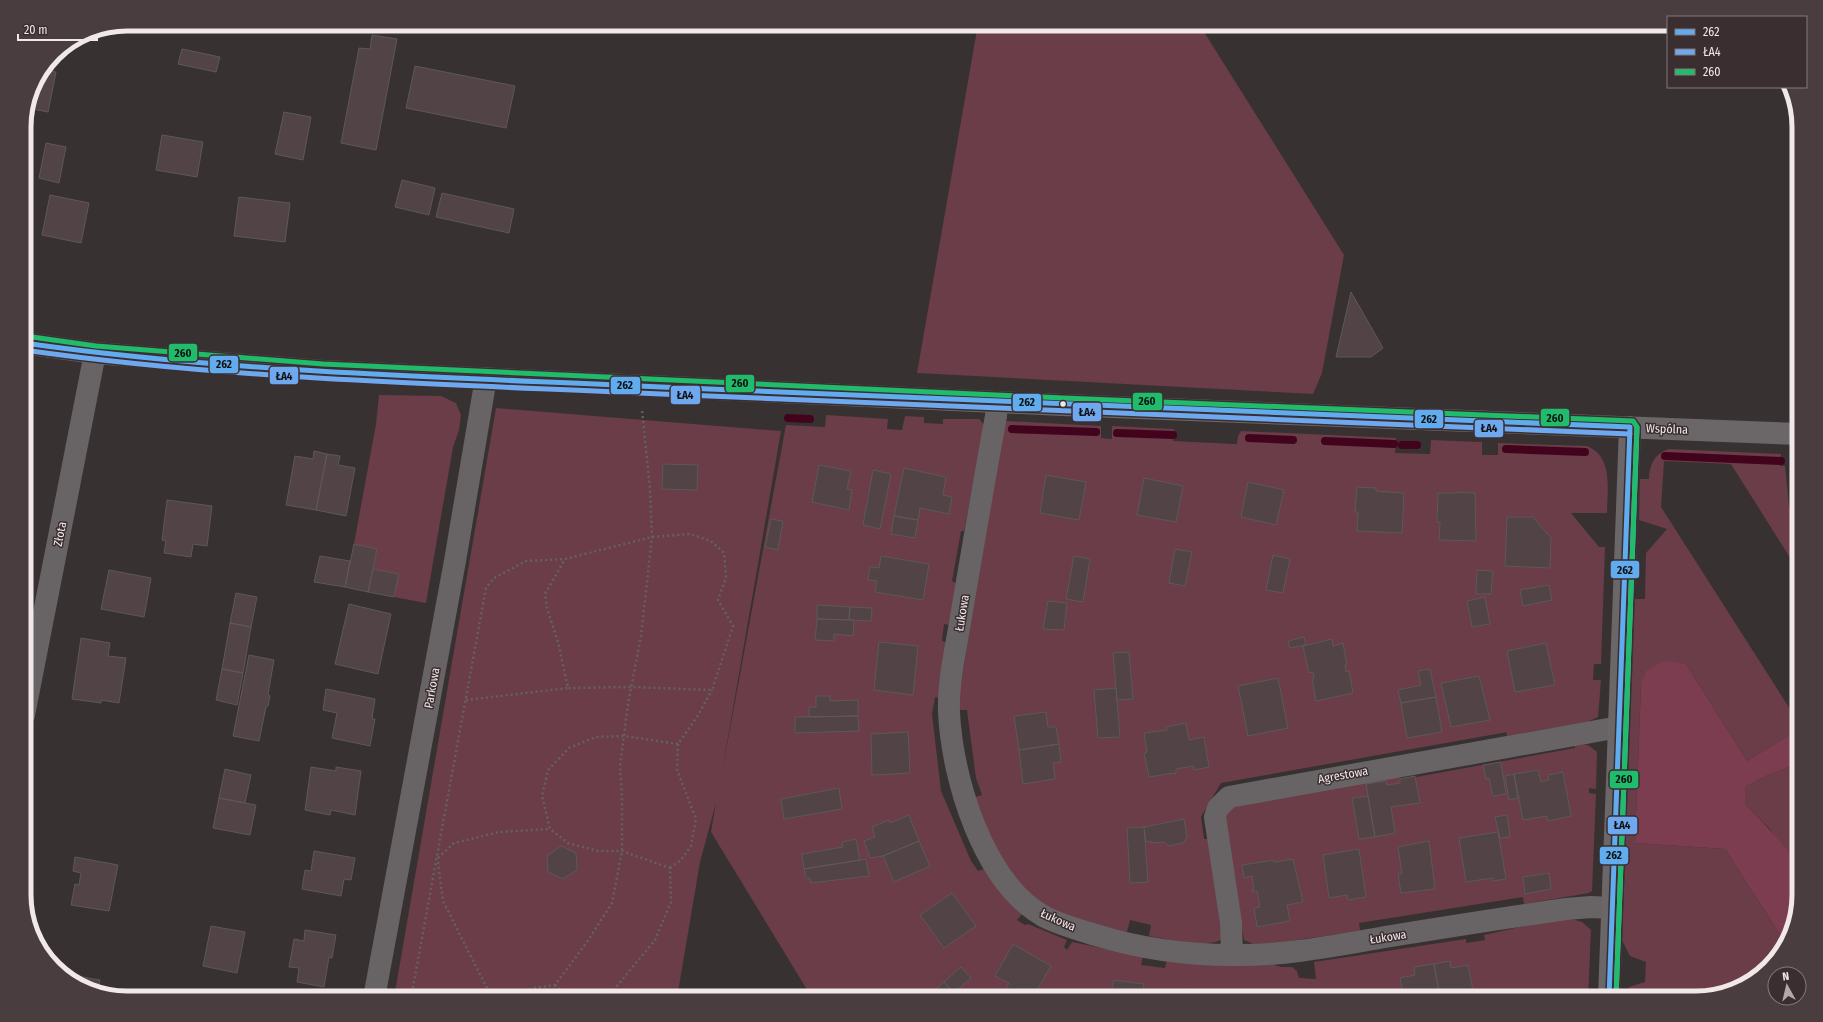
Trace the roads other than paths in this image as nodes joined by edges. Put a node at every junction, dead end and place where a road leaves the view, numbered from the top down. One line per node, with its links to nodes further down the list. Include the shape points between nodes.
1 (31, 344): 2 (street, Wspólna)
2 (95, 353): 3 (street, Wspólna, via 323,371); 7 (street, Złota)
3 (486, 378): 4 (street, Wspólna); 11 (street, Parkowa, via 456,561)
4 (997, 402): 5 (street, Wspólna); 10 (street, Łukowa, via 951,683 949,711 953,752 974,828 1008,884 1023,901 1044,917 1119,942 1173,951)
5 (1630, 427): 6 (street, Wspólna); 8 (street)
6 (1792, 434)
7 (31, 679)
8 (1619, 727): 9 (street); 10 (street, Agrestowa, via 1228,797 1218,808 1215,817 1231,923)
9 (1612, 908): 10 (street, Łukowa, via 1566,908 1288,952); 12 (street)
10 (1232, 955)
11 (375, 991)
12 (1609, 991)

